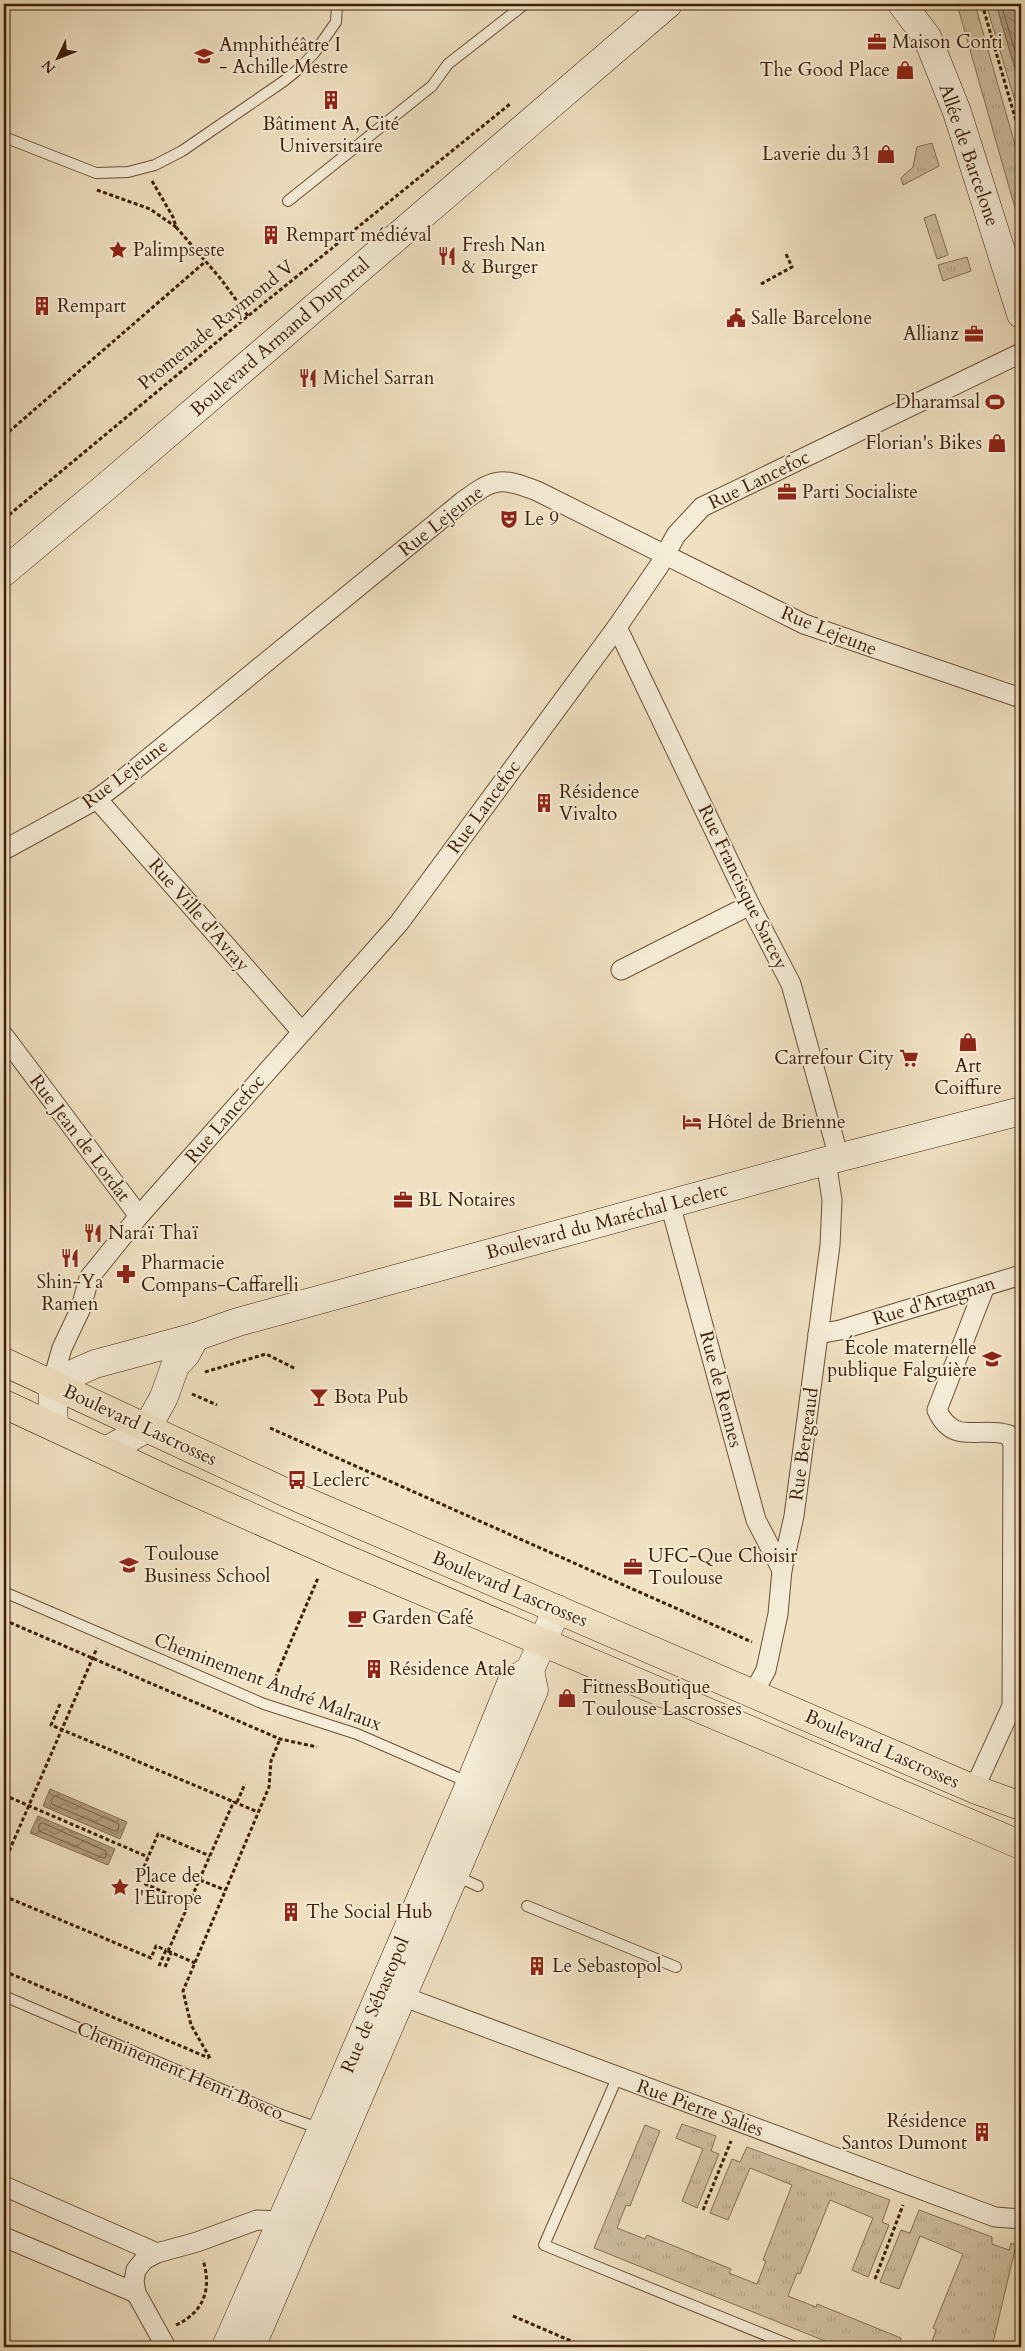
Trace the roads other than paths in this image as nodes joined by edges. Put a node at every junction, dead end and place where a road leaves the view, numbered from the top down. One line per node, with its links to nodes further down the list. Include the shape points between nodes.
1 (337, 4): 5 (lane, via 336,22 301,67 182,151 156,165 128,172 96,173)
2 (525, 4): 6 (lane, via 448,64 432,86)
3 (668, 4): 10 (street, Boulevard Armand Duportal)
4 (902, 4): 7 (street, Allée de Barcelone, via 927,37 957,112)
5 (4, 137)
6 (288, 201)
7 (1021, 314)
8 (1021, 353): 9 (street, Rue Lancefoc, via 702,507 676,535)
9 (665, 554): 11 (street, Rue Lancefoc); 12 (street, Rue Lejeune, via 804,624); 13 (street, Rue Lejeune, via 511,481 498,481 481,488)
10 (4, 572)
11 (617, 627): 15 (street, Rue Francisque Sarcey); 17 (street, Rue Lancefoc, via 399,923)
12 (1021, 698)
13 (97, 799): 14 (street, Rue Lejeune); 17 (street, Rue Ville d'Avray)
14 (4, 850)
15 (750, 905): 16 (street); 20 (street, Rue Francisque Sarcey, via 791,984)
16 (621, 970)
17 (302, 1032): 22 (street, Rue Lancefoc)
18 (4, 1036): 22 (street, Rue Jean de Lordat)
19 (1021, 1111): 20 (street, Boulevard du Maréchal Leclerc)
20 (832, 1160): 21 (street, Boulevard du Maréchal Leclerc); 25 (street, Rue Bergeaud, via 830,1246)
21 (670, 1204): 26 (street, Boulevard du Maréchal Leclerc, via 238,1322); 33 (street, Rue de Rennes, via 756,1520)
22 (140, 1216): 28 (street, Rue Lancefoc, via 89,1278)
23 (1021, 1275): 24 (street, Rue d'Artagnan)
24 (985, 1286): 25 (street, Rue d'Artagnan); 39 (street, via 937,1410 943,1423 954,1430 964,1433 1002,1432 1009,1435 1013,1444 1012,1706)
25 (818, 1334): 33 (street, Rue Bergeaud, via 794,1516)
26 (195, 1337): 28 (street, Boulevard du Maréchal Leclerc, via 95,1364); 31 (street, via 175,1366 164,1397)
27 (4, 1362): 28 (main road, Boulevard Lascrosses)
28 (52, 1383): 30 (street); 31 (main road, Boulevard Lascrosses)
29 (4, 1404): 30 (main road, Boulevard Lascrosses)
30 (54, 1427): 32 (main road, Boulevard Lascrosses)
31 (147, 1428): 32 (street); 35 (main road, Boulevard Lascrosses, via 289,1494)
32 (106, 1451): 36 (main road, Boulevard Lascrosses)
33 (782, 1570): 37 (street, Rue Bergeaud, via 771,1651 766,1670)
34 (4, 1592): 38 (lane, Cheminement André Malraux, via 264,1704 357,1734)
35 (557, 1609): 36 (street, Rue de Sébastopol); 37 (main road, Boulevard Lascrosses)
36 (542, 1643): 38 (street, Rue de Sébastopol, via 530,1670 512,1681); 41 (main road, Boulevard Lascrosses, via 597,1663)
37 (754, 1692): 39 (main road, Boulevard Lascrosses)
38 (481, 1788): 44 (street, Rue de Sébastopol); 44 (street, Rue de Sébastopol, via 466,1881)
39 (974, 1789): 40 (main road, Boulevard Lascrosses)
40 (1021, 1806)
41 (1021, 1845)
42 (527, 1906): 43 (lane)
43 (676, 1967)
44 (392, 1993): 46 (street, Rue Pierre Salies); 47 (street, Rue de Sébastopol); 48 (street, Rue de Sébastopol)
45 (4, 1996): 47 (lane, Cheminement Henri Bosco, via 279,2114)
46 (617, 2078): 50 (street, Rue Pierre Salies, via 995,2217); 59 (lane, via 544,2245)
47 (322, 2129): 48 (street); 51 (street, Rue de Sébastopol)
48 (330, 2165): 53 (street, Rue de Sébastopol)
49 (4, 2186): 54 (street)
50 (1021, 2219)
51 (282, 2221): 53 (street); 54 (street, via 257,2220); 57 (street, Rue de Sébastopol)
52 (4, 2237): 55 (street)
53 (295, 2250): 58 (street, Rue de Sébastopol)
54 (157, 2253): 55 (street, via 144,2260 136,2270)
55 (136, 2293): 56 (street)
56 (163, 2340)
57 (226, 2347)
58 (251, 2347)
59 (795, 2347)

